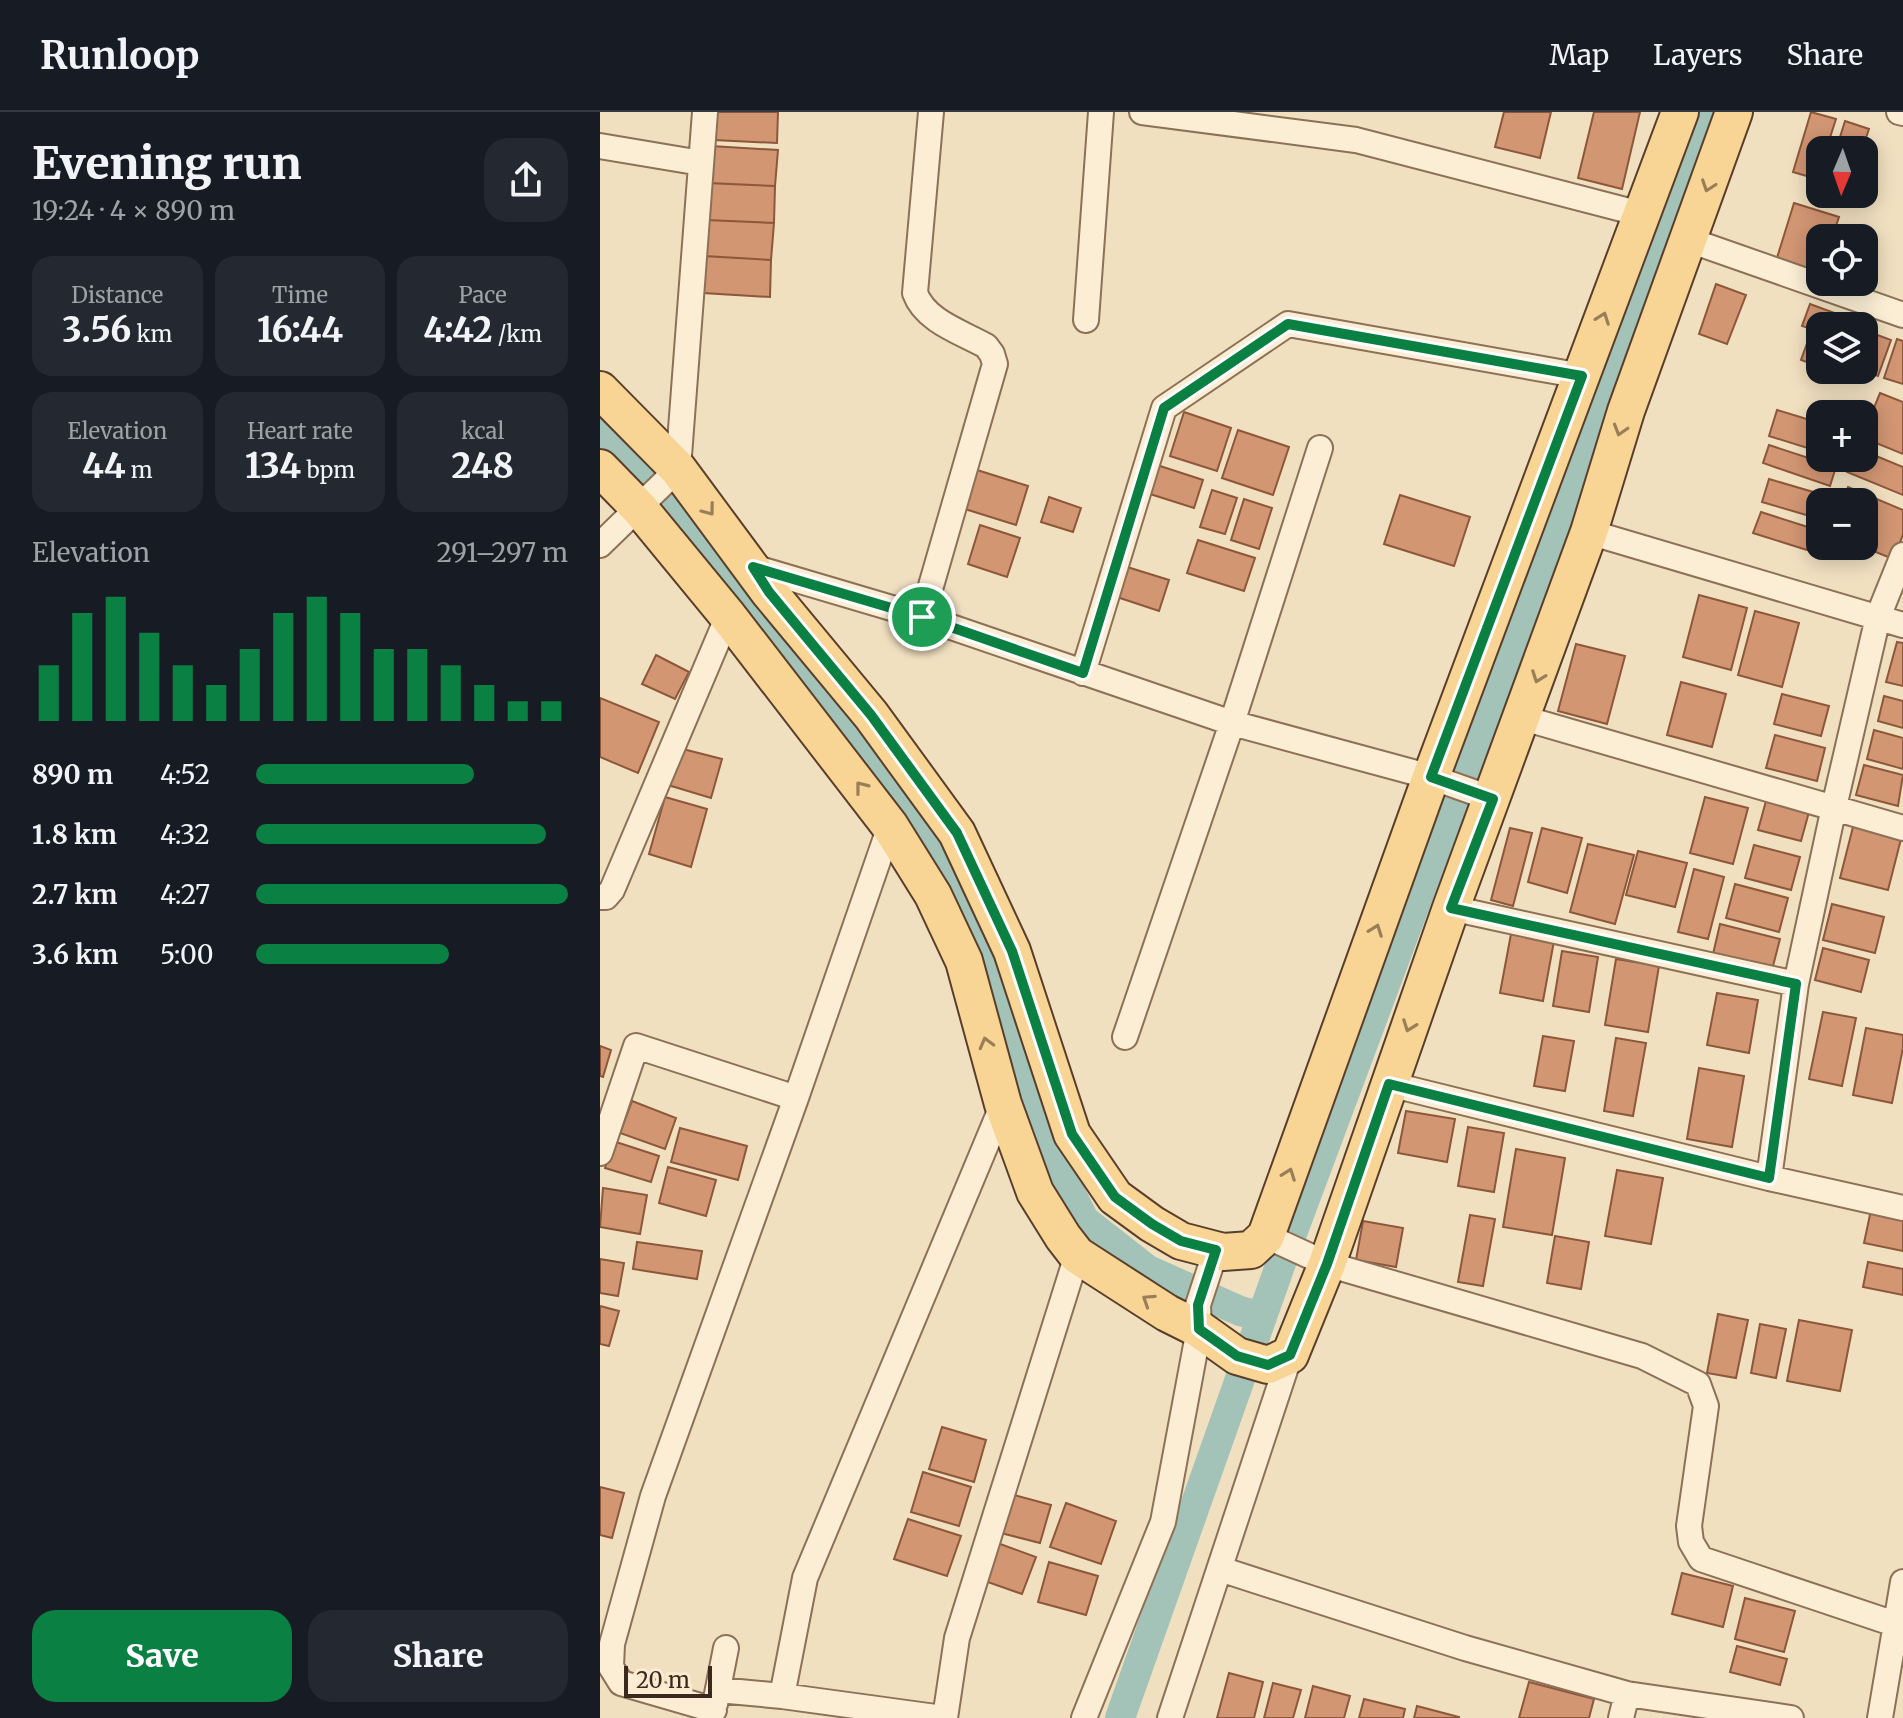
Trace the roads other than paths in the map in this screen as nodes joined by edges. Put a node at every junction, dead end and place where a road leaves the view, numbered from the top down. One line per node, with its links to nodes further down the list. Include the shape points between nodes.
1 (705, 112): 9 (street)
2 (931, 112): 25 (street, via 915,293 928,314 986,346 995,364)
3 (1101, 112): 13 (street)
4 (1142, 112): 7 (street)
5 (1680, 112): 10 (main road)
6 (1734, 112): 11 (main road, one-way to 11)
7 (1197, 116): 10 (street, via 1356,140)
8 (600, 146): 9 (street)
9 (701, 163): 18 (street)
10 (1641, 214): 14 (main road, one-way to 10)
11 (1689, 240): 12 (street); 20 (main road, one-way to 20, via 1626,411)
12 (1903, 315)
13 (1086, 320)
14 (1582, 376): 28 (street, via 1288,324 1164,408); 31 (main road)
15 (600, 390): 18 (main road)
16 (1320, 448): 30 (street)
17 (600, 468): 19 (main road)
18 (672, 474): 19 (street); 23 (main road, one-way to 23)
19 (643, 504): 21 (street); 24 (main road)
20 (1589, 532): 26 (street); 29 (main road, one-way to 29)
21 (600, 545)
22 (1903, 555): 26 (street)
23 (753, 567): 25 (street); 47 (main road, via 957,833 1012,951 1072,1134 1115,1197 1181,1241)
24 (728, 616): 34 (main road, one-way to 24); 36 (street, via 612,890)
25 (922, 617): 28 (street)
26 (1878, 617): 27 (street); 33 (street)
27 (1903, 625)
28 (1083, 673): 30 (street)
29 (1523, 718): 32 (main road); 33 (street)
30 (1232, 723): 31 (street); 39 (street)
31 (1438, 780): 32 (street); 46 (main road, one-way to 31)
32 (1486, 797): 37 (main road)
33 (1834, 807): 35 (street); 38 (street)
34 (890, 826): 41 (street); 42 (main road, one-way to 34, via 964,961 933,895)
35 (1903, 828)
36 (600, 897)
37 (1451, 908): 38 (street); 40 (main road, one-way to 40)
38 (1796, 984): 44 (street)
39 (1125, 1037)
40 (1389, 1084): 44 (street); 49 (main road)
41 (796, 1098): 43 (street, via 636,1046); 57 (street, via 653,1496 612,1644 611,1667 621,1683)
42 (1003, 1104): 48 (main road, via 1035,1192); 56 (street, via 805,1578)
43 (600, 1153)
44 (1769, 1178): 45 (street)
45 (1903, 1208)
46 (1273, 1239): 47 (main road, via 1251,1250); 49 (street)
47 (1216, 1250): 50 (street)
48 (1077, 1255): 50 (main road, one-way to 48, via 1167,1313); 59 (street, via 957,1638)
49 (1315, 1259): 51 (main road); 54 (street, via 1642,1356 1698,1384 1706,1406 1689,1526 1701,1559)
50 (1201, 1307): 51 (main road); 60 (street, via 1163,1522)
51 (1265, 1359): 52 (street)
52 (1220, 1569): 58 (street); 61 (street)
53 (1903, 1582): 54 (street)
54 (1895, 1624): 63 (street)
55 (726, 1648): 57 (street)
56 (782, 1696): 57 (street); 59 (street)
57 (715, 1706)
58 (1624, 1706): 62 (street)
59 (944, 1718)
60 (1084, 1718)
61 (1170, 1718)
62 (1791, 1718)
63 (1880, 1718)

